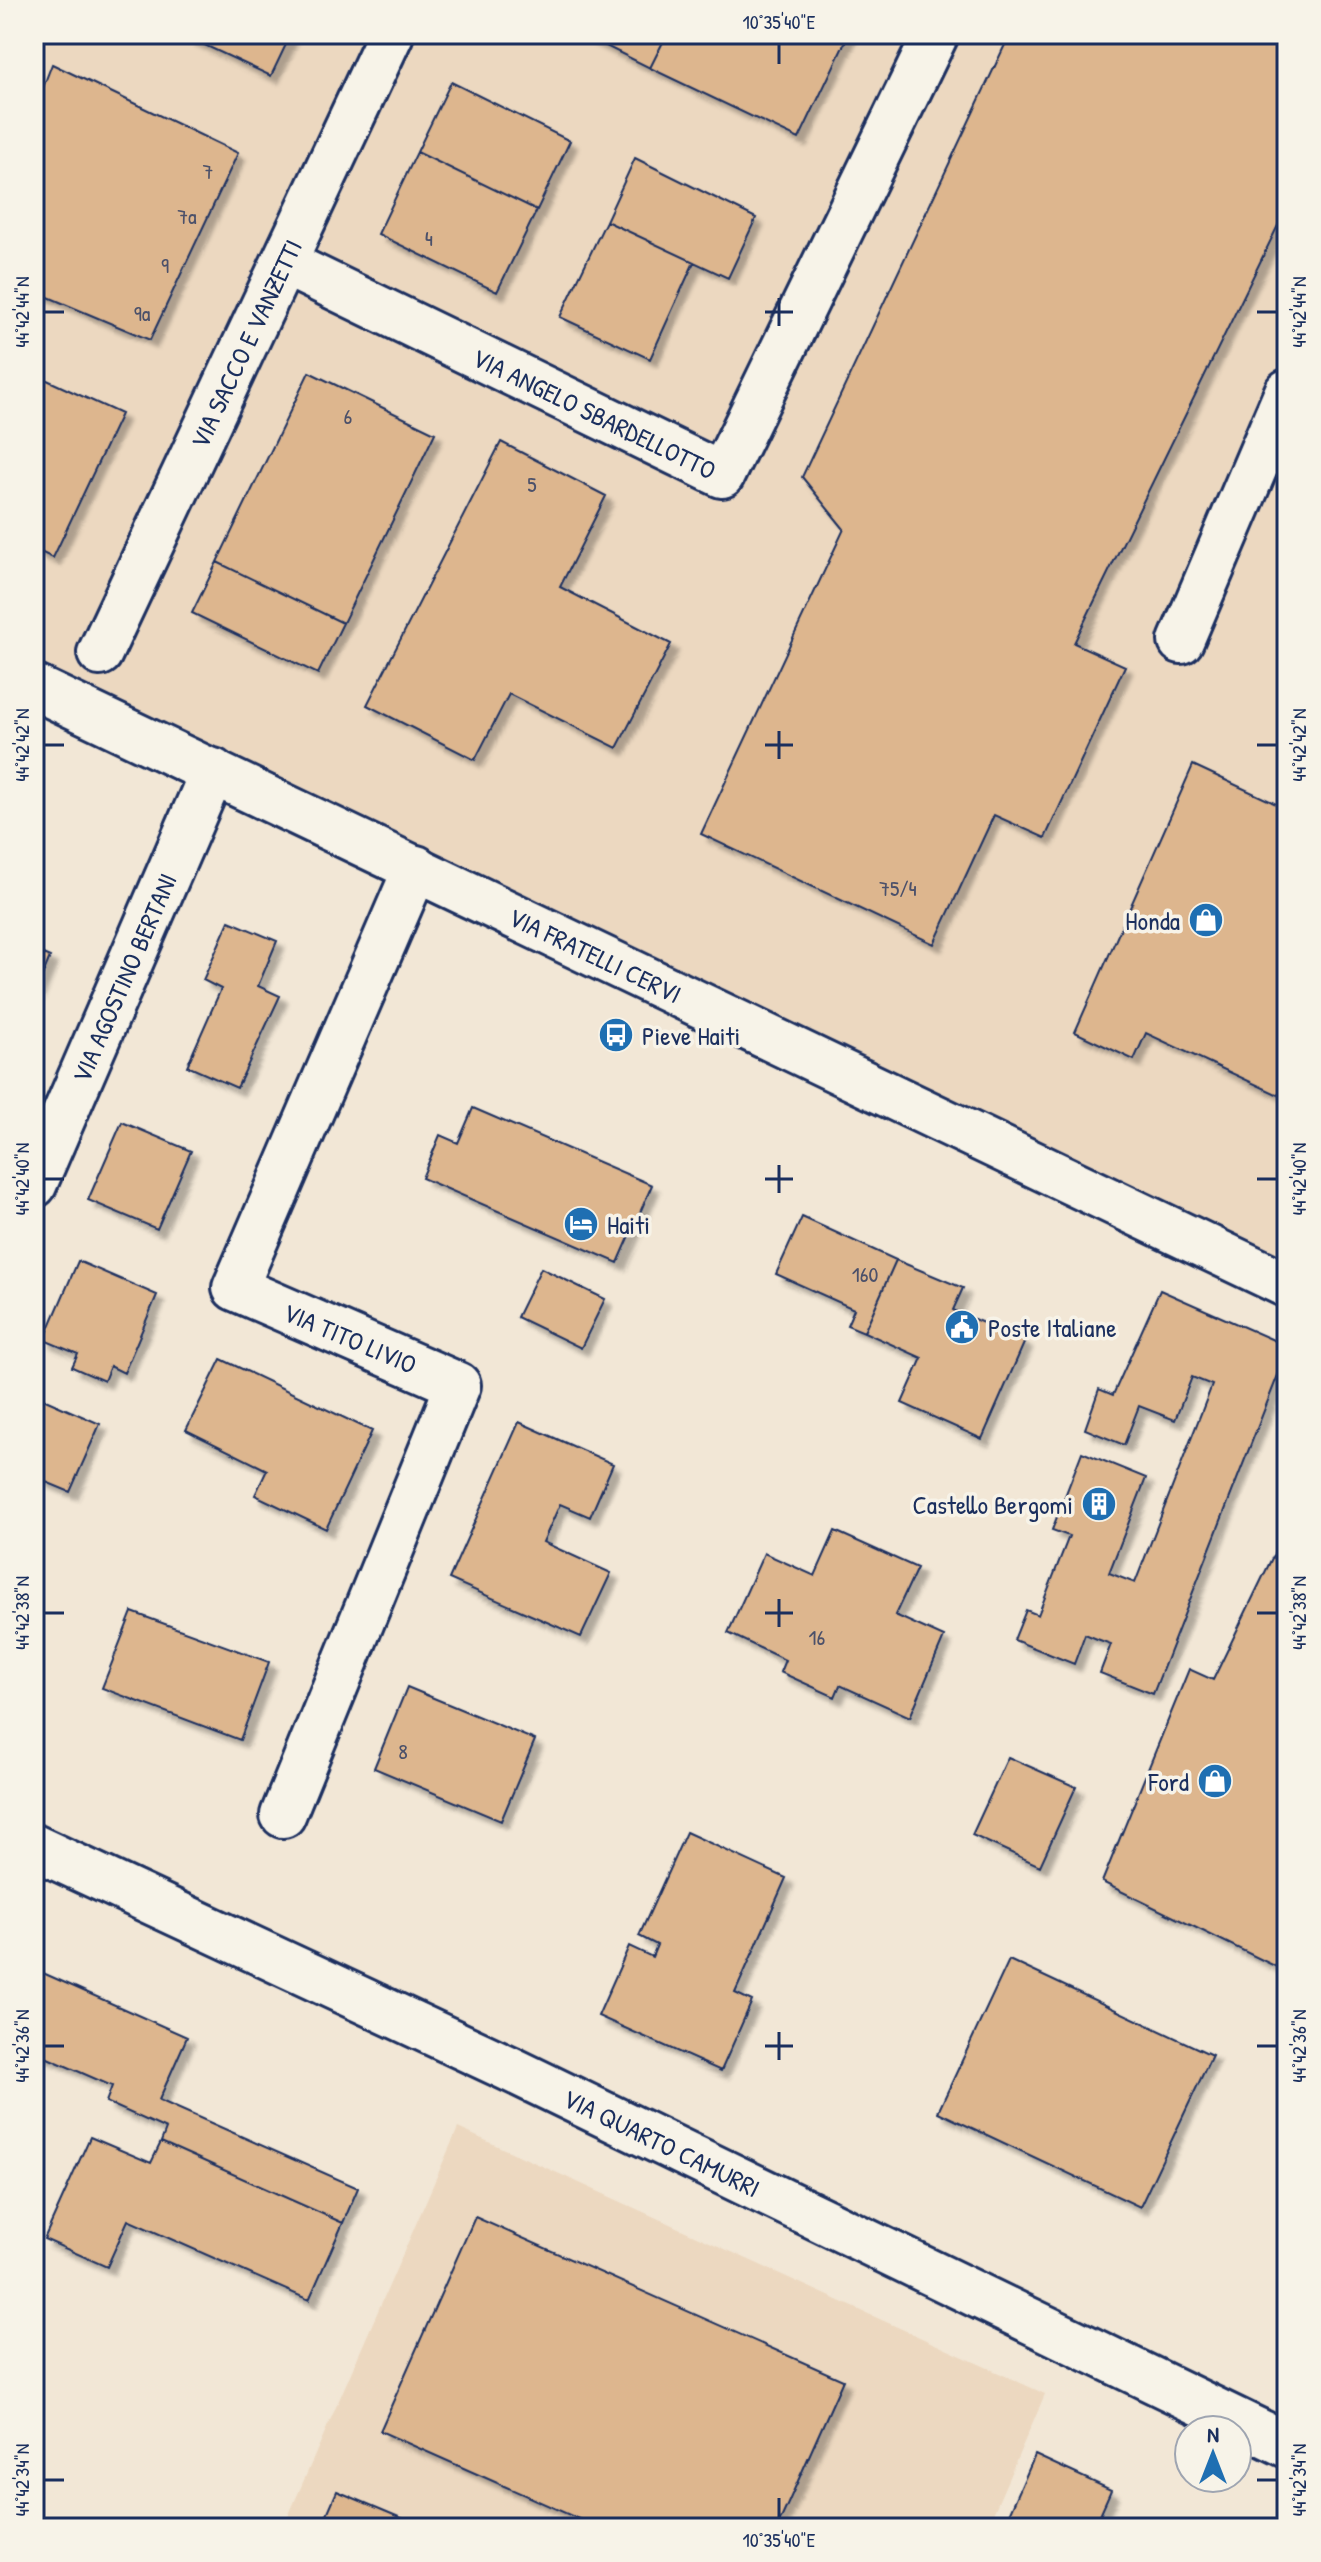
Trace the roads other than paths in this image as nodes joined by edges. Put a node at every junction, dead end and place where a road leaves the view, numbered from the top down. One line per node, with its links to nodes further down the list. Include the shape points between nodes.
1 (391, 34): 3 (street, VIA SACCO E VANZETTI)
2 (936, 34): 3 (street, VIA ANGELO SBARDELLOTTO, via 722,475)
3 (285, 263): 6 (street, VIA SACCO E VANZETTI)
4 (1287, 392): 5 (street)
5 (1181, 641)
6 (100, 653)
7 (34, 687): 8 (street, VIA FRATELLI CERVI)
8 (213, 771): 9 (street, VIA FRATELLI CERVI); 10 (street, VIA AGOSTINO BERTANI)
9 (416, 868): 11 (street, VIA FRATELLI CERVI); 12 (street, VIA TITO LIVIO, via 235,1288 458,1385)
10 (34, 1185)
11 (1287, 1285)
12 (283, 1815)
13 (34, 1847): 14 (street, VIA QUARTO CAMURRI, via 495,2062)
14 (1287, 2445)

